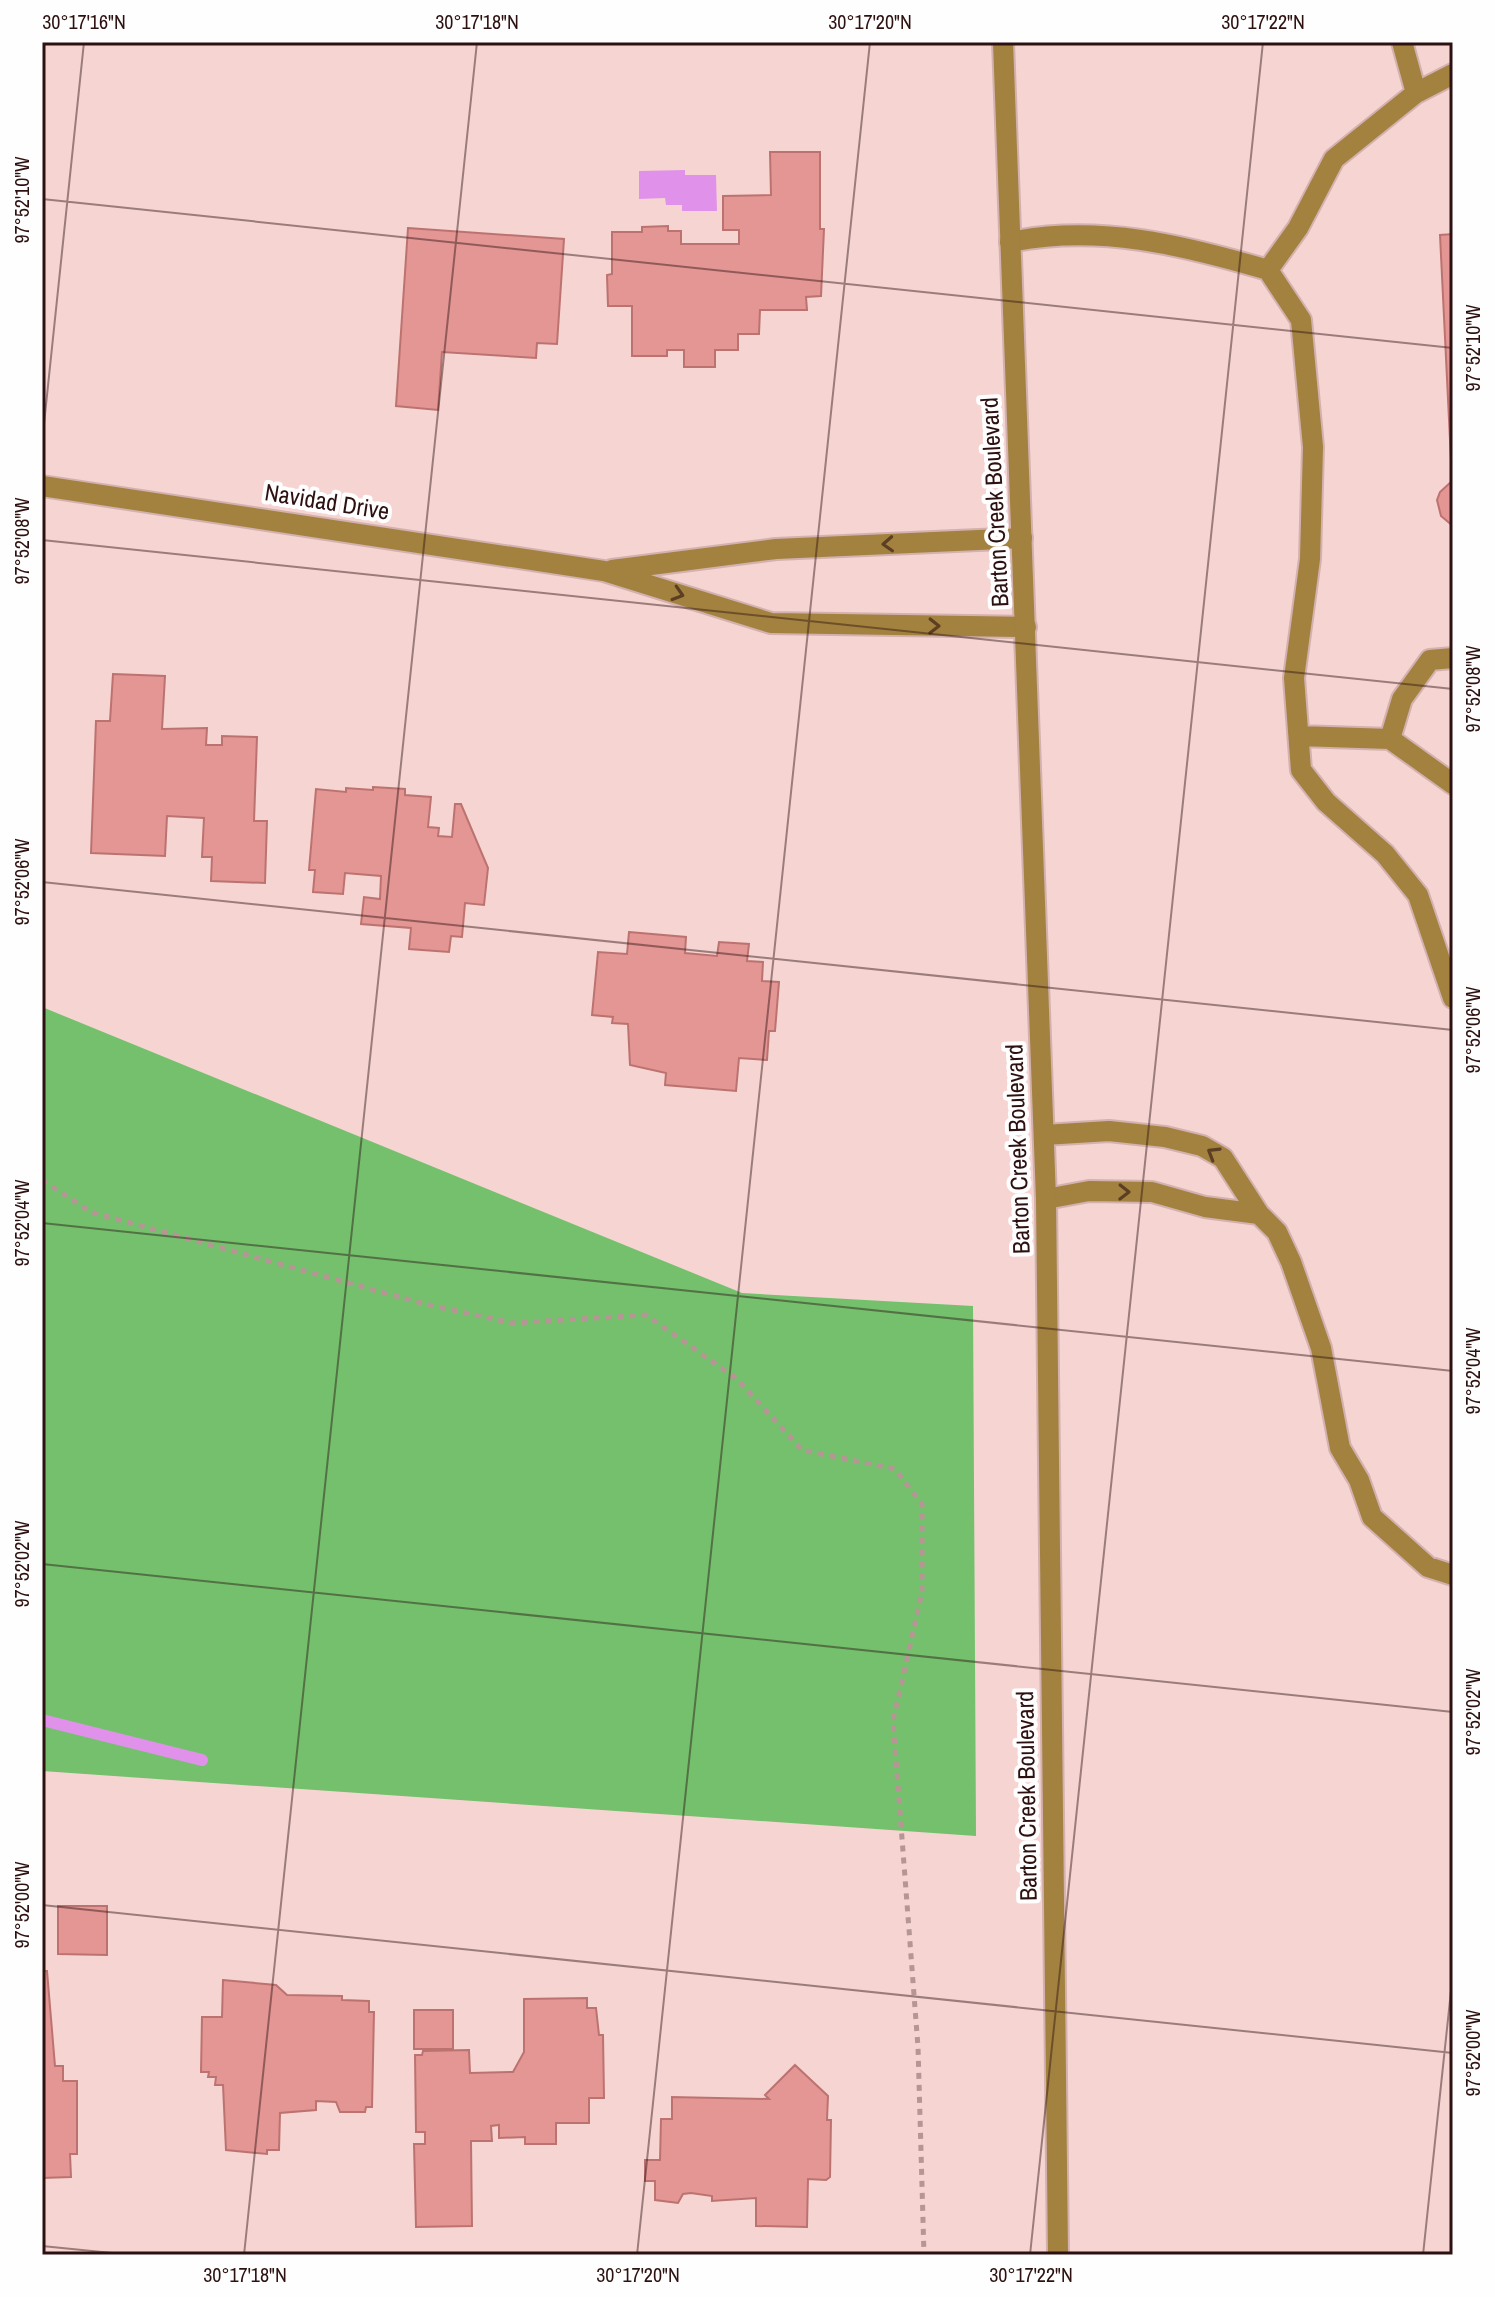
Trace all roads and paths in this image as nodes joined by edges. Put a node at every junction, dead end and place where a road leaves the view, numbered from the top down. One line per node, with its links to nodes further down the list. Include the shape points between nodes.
1 (1003, 42): 5 (street, Barton Creek Boulevard)
2 (1402, 42): 4 (street)
3 (1453, 74): 4 (street)
4 (1416, 93): 6 (street, via 1334,159 1298,228)
5 (1010, 242): 6 (street, via 1048,234 1145,238); 8 (street, Barton Creek Boulevard)
6 (1268, 270): 12 (street, via 1301,320 1313,447 1310,559 1294,678)
7 (42, 486): 9 (street, Navidad Drive)
8 (1022, 538): 9 (street, Navidad Drive, one-way to 9, via 776,549); 10 (street, Barton Creek Boulevard)
9 (604, 571): 10 (street, Navidad Drive, one-way to 10, via 771,623)
10 (1026, 627): 16 (street, Barton Creek Boulevard)
11 (1453, 658): 13 (street, via 1430,660 1402,699)
12 (1299, 736): 13 (street); 15 (street, via 1301,770 1418,895)
13 (1390, 739): 14 (street)
14 (1453, 784)
15 (1453, 998)
16 (1044, 1135): 18 (street, Barton Creek Boulevard); 19 (street, one-way to 16, via 1223,1158 1202,1146 1109,1131)
17 (42, 1180): 21 (path, via 91,1212 425,1304 512,1323 646,1315 737,1379 802,1450 895,1469 922,1504 922,1592 893,1721 918,2047)
18 (1046, 1199): 19 (street, one-way to 19, via 1089,1191 1152,1192 1205,1207); 22 (street, Barton Creek Boulevard)
19 (1259, 1214): 20 (street, via 1277,1232 1305,1297 1321,1348 1340,1448 1372,1517 1428,1567)
20 (1453, 1575)
21 (924, 2255)
22 (1058, 2255)

